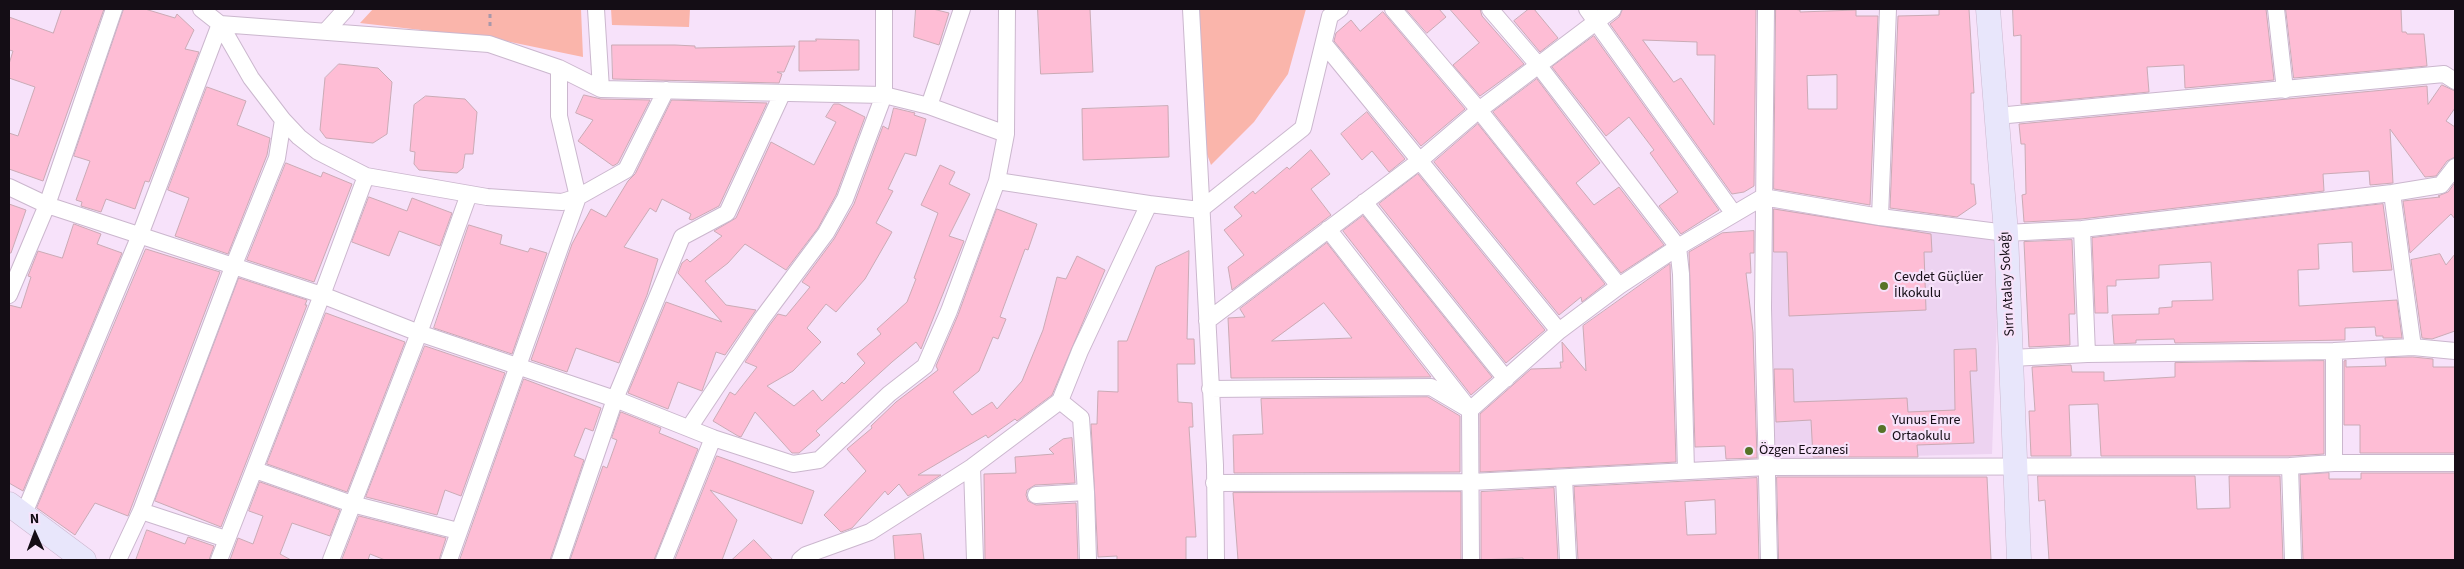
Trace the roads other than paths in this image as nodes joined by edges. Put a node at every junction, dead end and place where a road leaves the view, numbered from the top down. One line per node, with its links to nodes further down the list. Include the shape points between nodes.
1 (114, 9): 45 (street)
2 (201, 9): 18 (street)
3 (346, 9): 19 (street)
4 (596, 9): 24 (street)
5 (884, 9): 28 (street)
6 (962, 9): 29 (street)
7 (1007, 9): 33 (street)
8 (1191, 9): 46 (street)
9 (1340, 9): 20 (street, via 1330,16)
10 (1393, 9): 30 (street)
11 (1490, 9): 21 (street)
12 (1613, 9): 17 (street)
13 (1766, 9): 42 (street)
14 (1888, 9): 48 (street)
15 (1988, 9): 31 (main road, Sırrı Atalay Sokağı)
16 (2276, 9): 26 (street)
17 (1592, 14): 21 (street); 47 (street)
18 (220, 24): 19 (street); 32 (street, via 251,78); 52 (street)
19 (326, 31): 22 (street, via 489,44)
20 (1325, 45): 34 (street); 46 (street, via 1303,128)
21 (1539, 66): 30 (street); 53 (street)
22 (559, 68): 24 (street); 41 (street, via 558,116)
23 (2455, 81): 26 (street, via 2444,74)
24 (601, 90): 25 (street)
25 (666, 90): 27 (street); 41 (street, via 626,170)
26 (2285, 90): 31 (street)
27 (782, 94): 28 (street); 69 (street, via 727,213 682,237)
28 (884, 95): 29 (street); 72 (street, via 845,199 826,233 761,320)
29 (929, 106): 33 (street)
30 (1479, 110): 34 (street); 55 (street)
31 (1997, 116): 51 (main road, Sırrı Atalay Sokağı)
32 (283, 120): 36 (street, via 317,151); 54 (street, via 277,158)
33 (1006, 134): 37 (street)
34 (1418, 162): 43 (street); 59 (street)
35 (2455, 167): 39 (street, via 2441,185)
36 (366, 176): 40 (street); 57 (street)
37 (997, 181): 44 (street); 73 (street, via 925,366 889,394 819,460 793,464)
38 (9, 187): 45 (street)
39 (2392, 193): 50 (street); 61 (street)
40 (469, 194): 41 (street, via 562,202); 60 (street)
41 (578, 197): 66 (street)
42 (1763, 198): 47 (street); 48 (street); 78 (street)
43 (1364, 202): 49 (street); 67 (street)
44 (1149, 204): 46 (street); 70 (street)
45 (47, 205): 52 (street); 56 (street)
46 (1200, 210): 58 (street)
47 (1734, 214): 53 (street)
48 (1880, 217): 51 (street)
49 (1328, 229): 58 (street); 71 (street)
50 (2082, 229): 51 (street); 64 (street)
51 (2006, 233): 65 (main road, Sırrı Atalay Sokağı)
52 (140, 235): 54 (street); 88 (street)
53 (1678, 247): 55 (street); 81 (street)
54 (233, 267): 57 (street); 89 (street)
55 (1619, 286): 59 (street)
56 (9, 295)
57 (322, 296): 60 (street); 80 (street)
58 (1206, 321): 68 (street)
59 (1559, 331): 67 (street)
60 (420, 333): 66 (street); 87 (street)
61 (2413, 348): 62 (street); 63 (street)
62 (2334, 351): 64 (street); 74 (street)
63 (2455, 351)
64 (2087, 354): 65 (street)
65 (2012, 358): 79 (main road, Sırrı Atalay Sokağı)
66 (518, 365): 69 (street); 90 (street)
67 (1506, 380): 71 (street)
68 (1210, 389): 71 (street, via 1431,387); 84 (street)
69 (615, 399): 72 (street); 97 (street)
70 (1060, 401): 77 (street); 85 (street, via 1081,418)
71 (1470, 410): 83 (street)
72 (689, 428): 73 (street)
73 (713, 438): 98 (street)
74 (2334, 463): 75 (street); 76 (street)
75 (2455, 463)
76 (2290, 466): 79 (street); 107 (street)
77 (972, 467): 99 (street, via 870,532); 100 (street)
78 (1768, 467): 79 (street); 81 (street); 105 (street)
79 (2015, 468): 106 (main road, Sırrı Atalay Sokağı)
80 (255, 470): 87 (street); 91 (street)
81 (1686, 470): 82 (street)
82 (1564, 478): 83 (street); 104 (street)
83 (1471, 482): 84 (street); 103 (street)
84 (1214, 483): 102 (street)
85 (1086, 492): 86 (street); 101 (street)
86 (1036, 496)
87 (352, 504): 90 (street); 95 (street)
88 (16, 510): 92 (main road)
89 (141, 511): 91 (street); 93 (street)
90 (458, 531): 96 (street)
91 (226, 539): 94 (street)
92 (84, 560)
93 (118, 560)
94 (219, 560)
95 (331, 560)
96 (449, 560)
97 (560, 560)
98 (664, 560)
99 (800, 560)
100 (975, 560)
101 (1088, 560)
102 (1216, 560)
103 (1471, 560)
104 (1568, 560)
105 (1770, 560)
106 (2019, 560)
107 (2293, 560)

